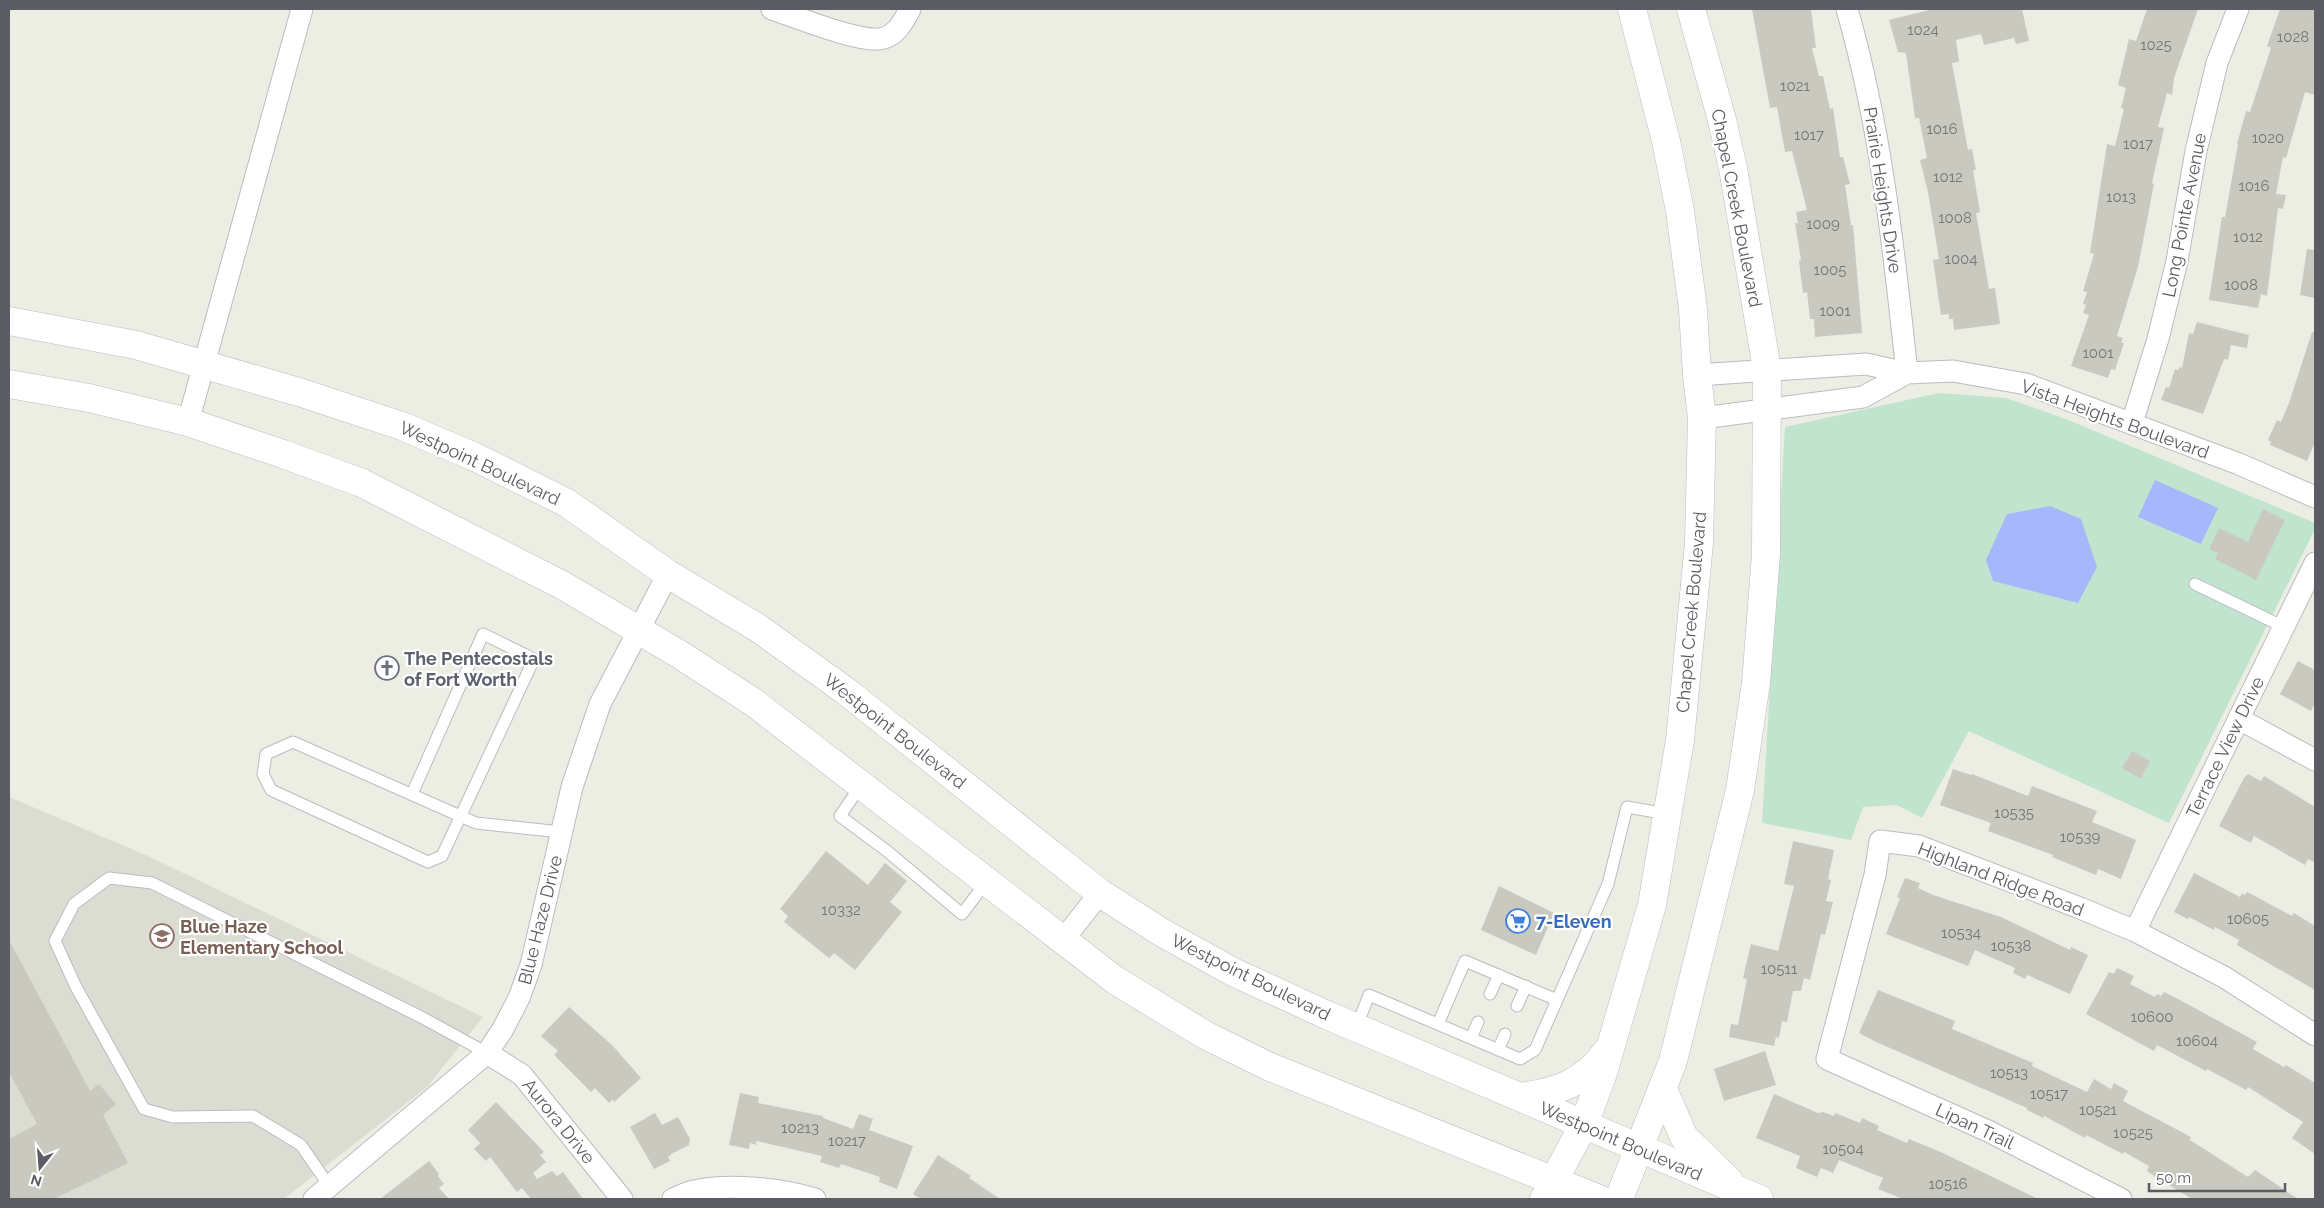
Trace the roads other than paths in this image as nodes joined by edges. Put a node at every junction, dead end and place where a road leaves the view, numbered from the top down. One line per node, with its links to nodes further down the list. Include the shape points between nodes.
1 (302, 9): 9 (street)
2 (772, 9): 3 (street, via 860,38 880,40 900,28)
3 (910, 9)
4 (1632, 9): 12 (main road, Chapel Creek Boulevard, via 1666,141 1680,211 1693,309)
5 (1691, 9): 10 (main road, Chapel Creek Boulevard, via 1733,168)
6 (1847, 9): 11 (street, Prairie Heights Drive, via 1859,50 1886,185)
7 (2238, 9): 17 (street, Long Pointe Avenue, via 2217,63 2196,151 2175,270)
8 (9, 321): 9 (main road, Westpoint Boulevard, via 136,345)
9 (204, 365): 16 (street); 20 (main road, Westpoint Boulevard, via 402,426 475,457 567,503)
10 (1767, 369): 11 (street, Vista Heights Boulevard, via 1866,364); 12 (street, Vista Heights Boulevard); 14 (main road, Chapel Creek Boulevard)
11 (1907, 373): 14 (street, Vista Heights Boulevard, via 1863,397); 17 (street, Vista Heights Boulevard, via 1953,371 2026,384)
12 (1697, 375): 15 (main road, Chapel Creek Boulevard)
13 (9, 384): 16 (main road, via 89,398)
14 (1767, 410): 15 (street, Vista Heights Boulevard); 50 (main road, Chapel Creek Boulevard, via 1766,554 1756,683 1737,799 1707,930)
15 (1702, 418): 28 (main road, Chapel Creek Boulevard, via 1699,543 1680,740)
16 (188, 422): 23 (main road, via 362,483 562,584)
17 (2132, 422): 18 (street, Vista Heights Boulevard)
18 (2315, 497)
19 (2315, 563): 22 (street, Terrace View Drive)
20 (668, 574): 23 (street, Blue Haze Drive); 32 (main road, Westpoint Boulevard, via 758,628 847,692)
21 (2195, 584): 22 (lane)
22 (2284, 627): 24 (street, Terrace View Drive)
23 (639, 630): 26 (main road, via 753,702); 30 (street, Blue Haze Drive, via 600,704 572,787)
24 (2239, 719): 25 (street); 33 (street, Terrace View Drive)
25 (2315, 760)
26 (861, 785): 31 (main road); 31 (lane, via 840,816 962,914)
27 (412, 794): 29 (lane); 29 (lane, via 483,634 534,660); 29 (lane, via 294,742 266,754 263,774 271,790 428,862 442,856)
28 (1669, 814): 38 (lane, via 1627,807 1608,884); 46 (main road, Chapel Creek Boulevard, via 1652,905)
29 (462, 817): 30 (lane, via 476,823)
30 (562, 832): 48 (street, Blue Haze Drive, via 531,965 503,1029)
31 (987, 881): 34 (main road)
32 (1100, 893): 34 (street); 42 (main road, Westpoint Boulevard, via 1233,972)
33 (2135, 931): 44 (street, Highland Ridge Road, via 2224,977); 49 (street, Highland Ridge Road, via 1919,846 1880,841 1875,875)
34 (1063, 940): 54 (main road, via 1115,980 1205,1035)
35 (1498, 975): 36 (lane); 37 (lane); 41 (lane, via 1465,961)
36 (1526, 986): 38 (lane); 39 (lane)
37 (1490, 994)
38 (1557, 1000): 47 (lane, via 1535,1050 1520,1059)
39 (1517, 1006)
40 (1478, 1022): 45 (lane)
41 (1438, 1024): 42 (lane, via 1369,995); 45 (lane)
42 (1356, 1028): 51 (main road, Westpoint Boulevard)
43 (1505, 1034): 47 (lane)
44 (2315, 1035)
45 (1471, 1038): 47 (lane)
46 (1611, 1045): 51 (main road, via 1596,1066 1573,1083 1548,1093); 52 (main road, Chapel Creek Boulevard)
47 (1498, 1050)
48 (487, 1053): 55 (street, Blue Haze Drive); 55 (lane, via 422,1017 152,883 109,878 74,904 55,941 76,987 144,1110 173,1117 253,1116 301,1145); 57 (street, Aurora Drive, via 522,1075)
49 (1827, 1059): 62 (street, Lipan Trail, via 1988,1131)
50 (1664, 1088): 53 (main road, Chapel Creek Boulevard); 56 (main road, via 1684,1137)
51 (1520, 1098): 52 (main road, Westpoint Boulevard)
52 (1584, 1124): 53 (main road, Westpoint Boulevard); 54 (main road, Chapel Creek Boulevard)
53 (1638, 1147): 56 (main road, Westpoint Boulevard); 61 (main road, Chapel Creek Boulevard)
54 (1549, 1190): 60 (main road)
55 (327, 1195)
56 (1748, 1195)
57 (622, 1199)
58 (673, 1199): 59 (street, via 693,1191 735,1188 799,1194)
59 (815, 1199)
60 (1599, 1199)
61 (1619, 1199)
62 (2121, 1199)

